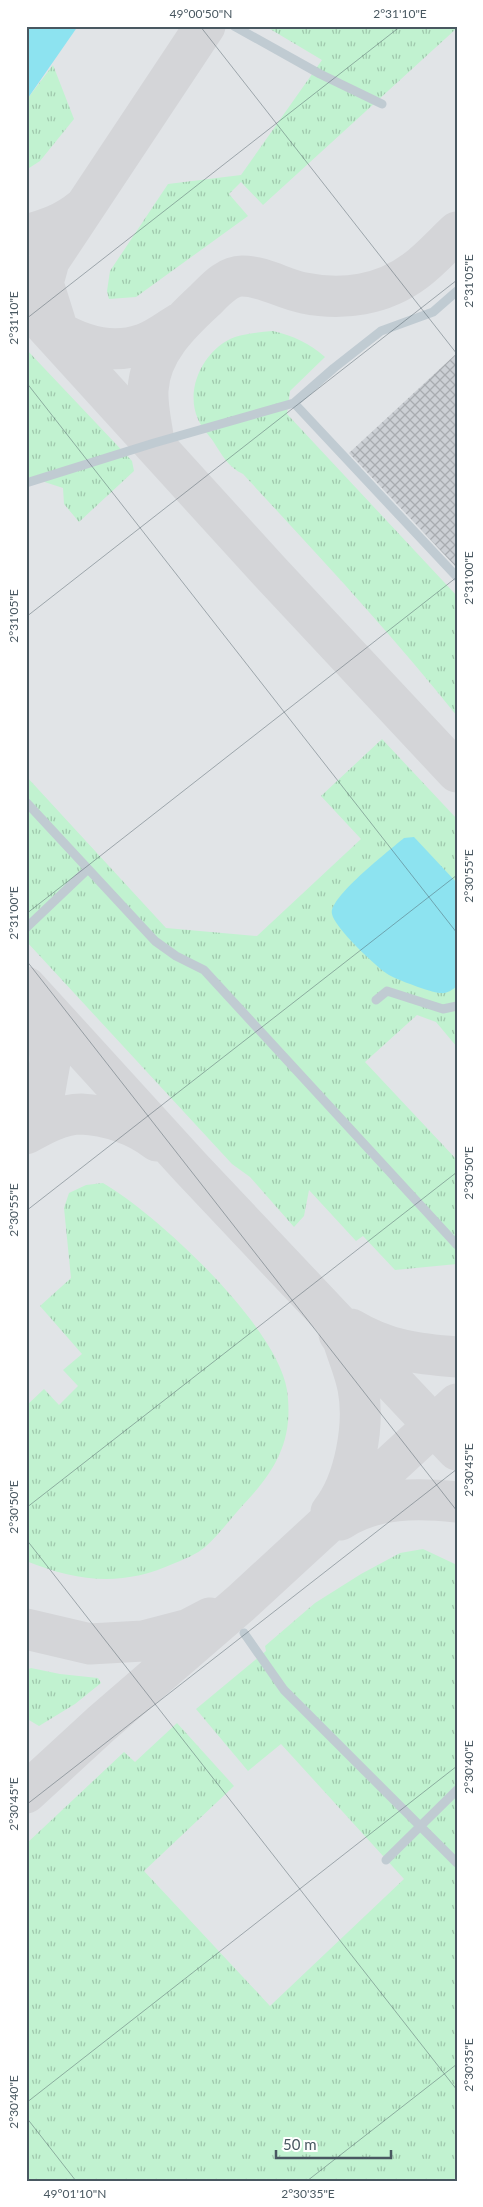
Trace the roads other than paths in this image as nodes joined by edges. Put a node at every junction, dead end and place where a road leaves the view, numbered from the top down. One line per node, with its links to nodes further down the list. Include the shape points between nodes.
1 (234, 26): 2 (lane)
2 (382, 104)
3 (457, 291): 4 (lane, via 433,312 381,331)
4 (294, 402): 5 (lane); 6 (lane)
5 (26, 483)
6 (457, 577)
7 (26, 802): 8 (lane)
8 (88, 869): 9 (lane); 12 (lane, via 155,940 176,956 204,970)
9 (26, 928)
10 (376, 1000): 11 (lane, via 387,991 443,1009)
11 (457, 1006)
12 (457, 1244)
13 (244, 1633): 15 (lane, via 284,1690)
14 (457, 1790): 15 (lane)
15 (421, 1826): 16 (lane); 17 (lane)
16 (386, 1860)
17 (457, 1863)

